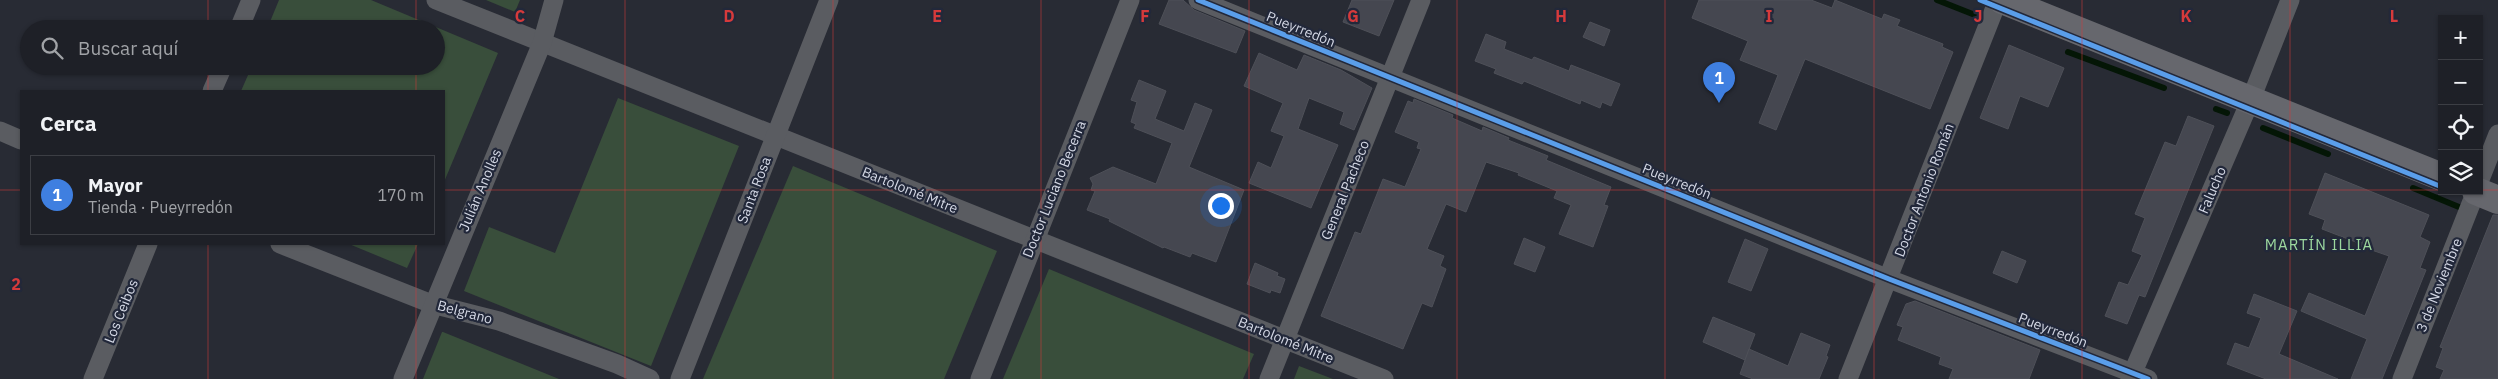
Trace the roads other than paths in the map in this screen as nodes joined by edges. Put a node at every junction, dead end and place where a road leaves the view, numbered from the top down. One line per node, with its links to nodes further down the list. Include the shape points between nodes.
1 (251, 0): 10 (street)
2 (436, 0): 11 (street, Bartolomé Mitre)
3 (554, 0): 11 (street, Julián Anolles)
4 (828, 0): 18 (street, Santa Rosa)
5 (1130, 0): 25 (street, Doctor Luciano Becerra)
6 (1198, 0): 13 (street, Pueyrredón)
7 (1421, 0): 13 (street, General Pacheco)
8 (2000, 0): 15 (main road); 28 (street, Doctor Antonio Román)
9 (2290, 0): 15 (street, Falucho)
10 (243, 20)
11 (542, 43): 18 (street, Bartolomé Mitre); 29 (street, Julián Anolles)
12 (219, 75): 14 (street)
13 (1391, 77): 28 (street, Pueyrredón); 30 (street, General Pacheco)
14 (212, 90)
15 (2252, 99): 21 (main road); 31 (street, Falucho)
16 (0, 132): 19 (street)
17 (2498, 134): 20 (street)
18 (775, 136): 25 (street, Bartolomé Mitre); 35 (street, Santa Rosa)
19 (20, 140)
20 (2483, 172)
21 (2438, 175)
22 (2483, 194): 24 (main road)
23 (2474, 195): 40 (street, 3 de Noviembre)
24 (2498, 200)
25 (1034, 239): 30 (street, Bartolomé Mitre); 36 (street, Doctor Luciano Becerra)
26 (148, 245): 32 (street, Los Ceibos)
27 (283, 245): 29 (street, Belgrano)
28 (1889, 279): 31 (street, Pueyrredón); 39 (street, Doctor Antonio Román)
29 (432, 304): 33 (street, Julián Anolles); 34 (street, Belgrano, via 499,321)
30 (1285, 340): 37 (street, General Pacheco); 38 (street, Bartolomé Mitre)
31 (2137, 377)
32 (93, 379)
33 (403, 379)
34 (650, 379)
35 (680, 379)
36 (980, 379)
37 (1269, 379)
38 (1384, 379)
39 (1848, 379)
40 (2402, 379)

